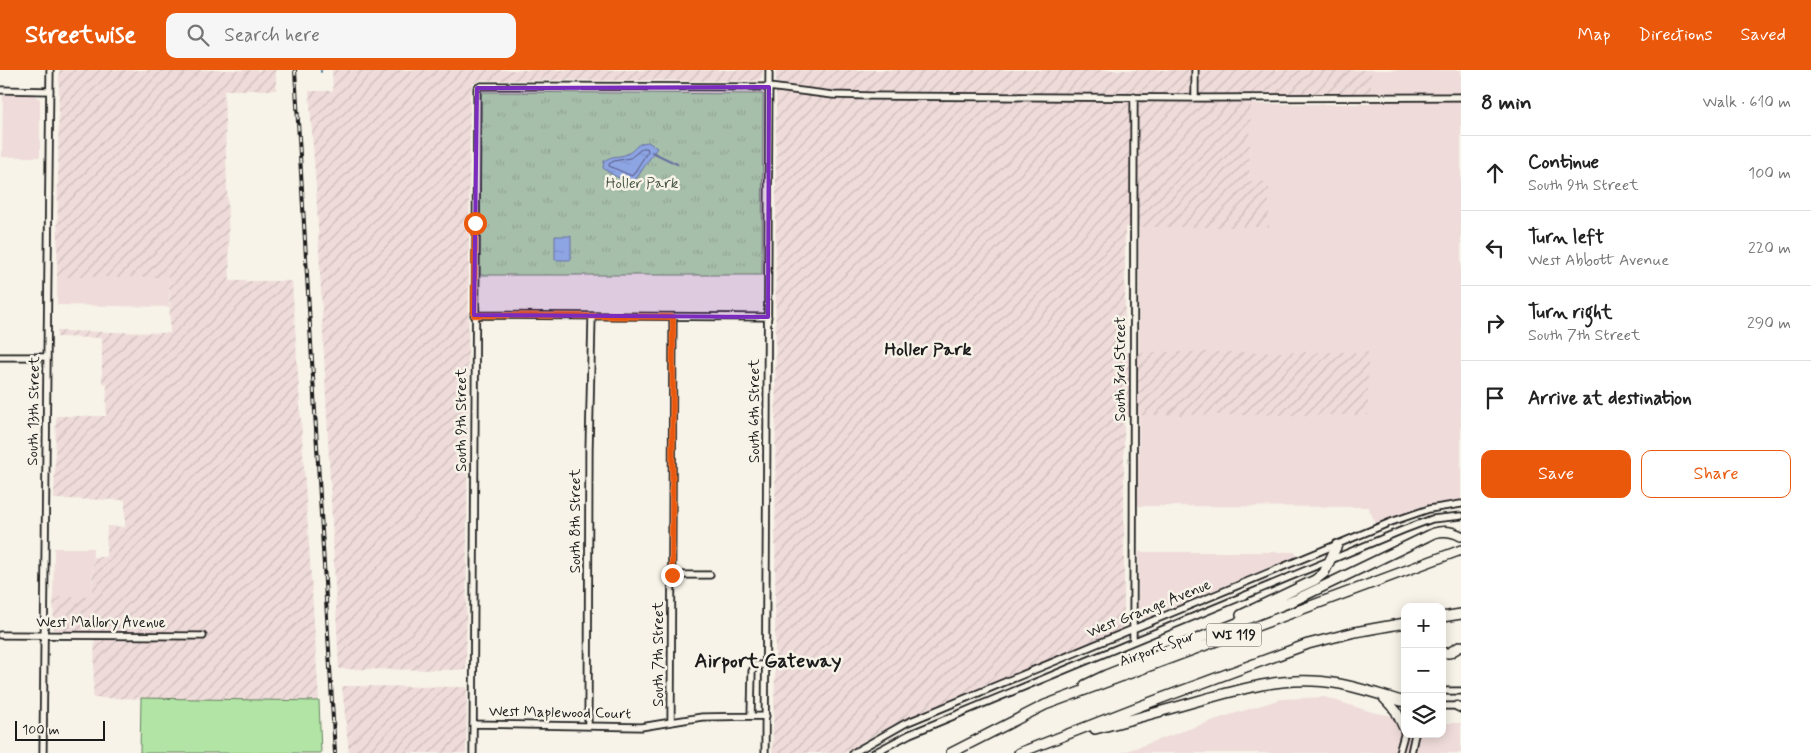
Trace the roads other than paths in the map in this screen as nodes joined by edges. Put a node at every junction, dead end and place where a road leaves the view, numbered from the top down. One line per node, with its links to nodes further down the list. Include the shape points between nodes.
1 (50, 70): 6 (street, South 13th Street)
2 (769, 70): 4 (street, South 6th Street)
3 (1195, 70): 9 (street)
4 (769, 87): 7 (street, via 833,95); 10 (street, South 9th Street, via 477,88); 13 (street, South 6th Street)
5 (0, 90): 6 (street)
6 (50, 91): 15 (street, South 13th Street)
7 (1134, 97): 9 (street); 25 (street, South 3rd Street)
8 (1461, 97): 9 (street)
9 (1195, 98)
10 (474, 315): 11 (street); 48 (street, South 9th Street)
11 (592, 316): 12 (street); 50 (street, South 8th Street)
12 (673, 317): 13 (street); 22 (street, South 7th Street)
13 (768, 318): 35 (street, South 6th Street)
14 (0, 357): 15 (street)
15 (47, 357): 27 (street, South 13th Street)
16 (1461, 504): 19 (street, West Grange Avenue, via 1412,514)
17 (1461, 516): 21 (street, West Grange Avenue, via 1432,519)
18 (1461, 536): 29 (highway, via 1450,531 1434,533 1296,600)
19 (1337, 545): 21 (highway); 25 (street, West Grange Avenue)
20 (1461, 550): 40 (highway, Airport Spur / WI 119)
21 (1332, 560): 29 (highway, via 1315,580); 30 (street, West Grange Avenue)
22 (672, 575): 23 (street); 46 (street, South 7th Street)
23 (710, 575)
24 (1401, 624): 53 (highway, WI 119, via 1308,644)
25 (1133, 629): 30 (street, South 3rd Street); 32 (street, West Grange Avenue)
26 (0, 635): 27 (street, West Mallory Avenue)
27 (44, 635): 28 (street, West Mallory Avenue); 54 (street, South 13th Street)
28 (202, 636)
29 (1198, 638): 40 (highway, via 1106,675)
30 (1133, 641): 34 (street, West Grange Avenue)
31 (1461, 646): 33 (highway)
32 (1089, 647): 34 (street); 43 (street, West Grange Avenue)
33 (1446, 653)
34 (1094, 658): 49 (street, West Grange Avenue)
35 (766, 665): 44 (street, via 756,666 752,672); 45 (street, South 6th Street)
36 (1446, 691): 37 (street)
37 (1461, 691)
38 (1380, 695): 39 (highway); 47 (highway, via 1395,709); 53 (highway, via 1332,682 1274,682)
39 (1401, 701)
40 (1044, 705): 59 (highway, Airport Spur / WI 119)
41 (1446, 706): 42 (street)
42 (1460, 706)
43 (929, 714): 49 (street); 57 (street, West Grange Avenue, via 890,731)
44 (752, 716): 45 (street, West Maplewood Court); 46 (street, West Maplewood Court, via 702,717)
45 (766, 716): 56 (street, South 6th Street)
46 (671, 722): 50 (street, West Maplewood Court, via 641,727)
47 (1401, 723)
48 (473, 724): 50 (street, West Maplewood Court); 55 (street, South 9th Street)
49 (933, 724): 58 (street, West Grange Avenue)
50 (588, 726)
51 (1402, 738): 61 (street)
52 (1414, 738): 62 (street)
53 (1054, 741): 60 (highway, WI 119)
54 (43, 753)
55 (472, 753)
56 (765, 753)
57 (853, 753)
58 (874, 753)
59 (951, 753)
60 (1019, 753)
61 (1399, 753)
62 (1411, 753)

